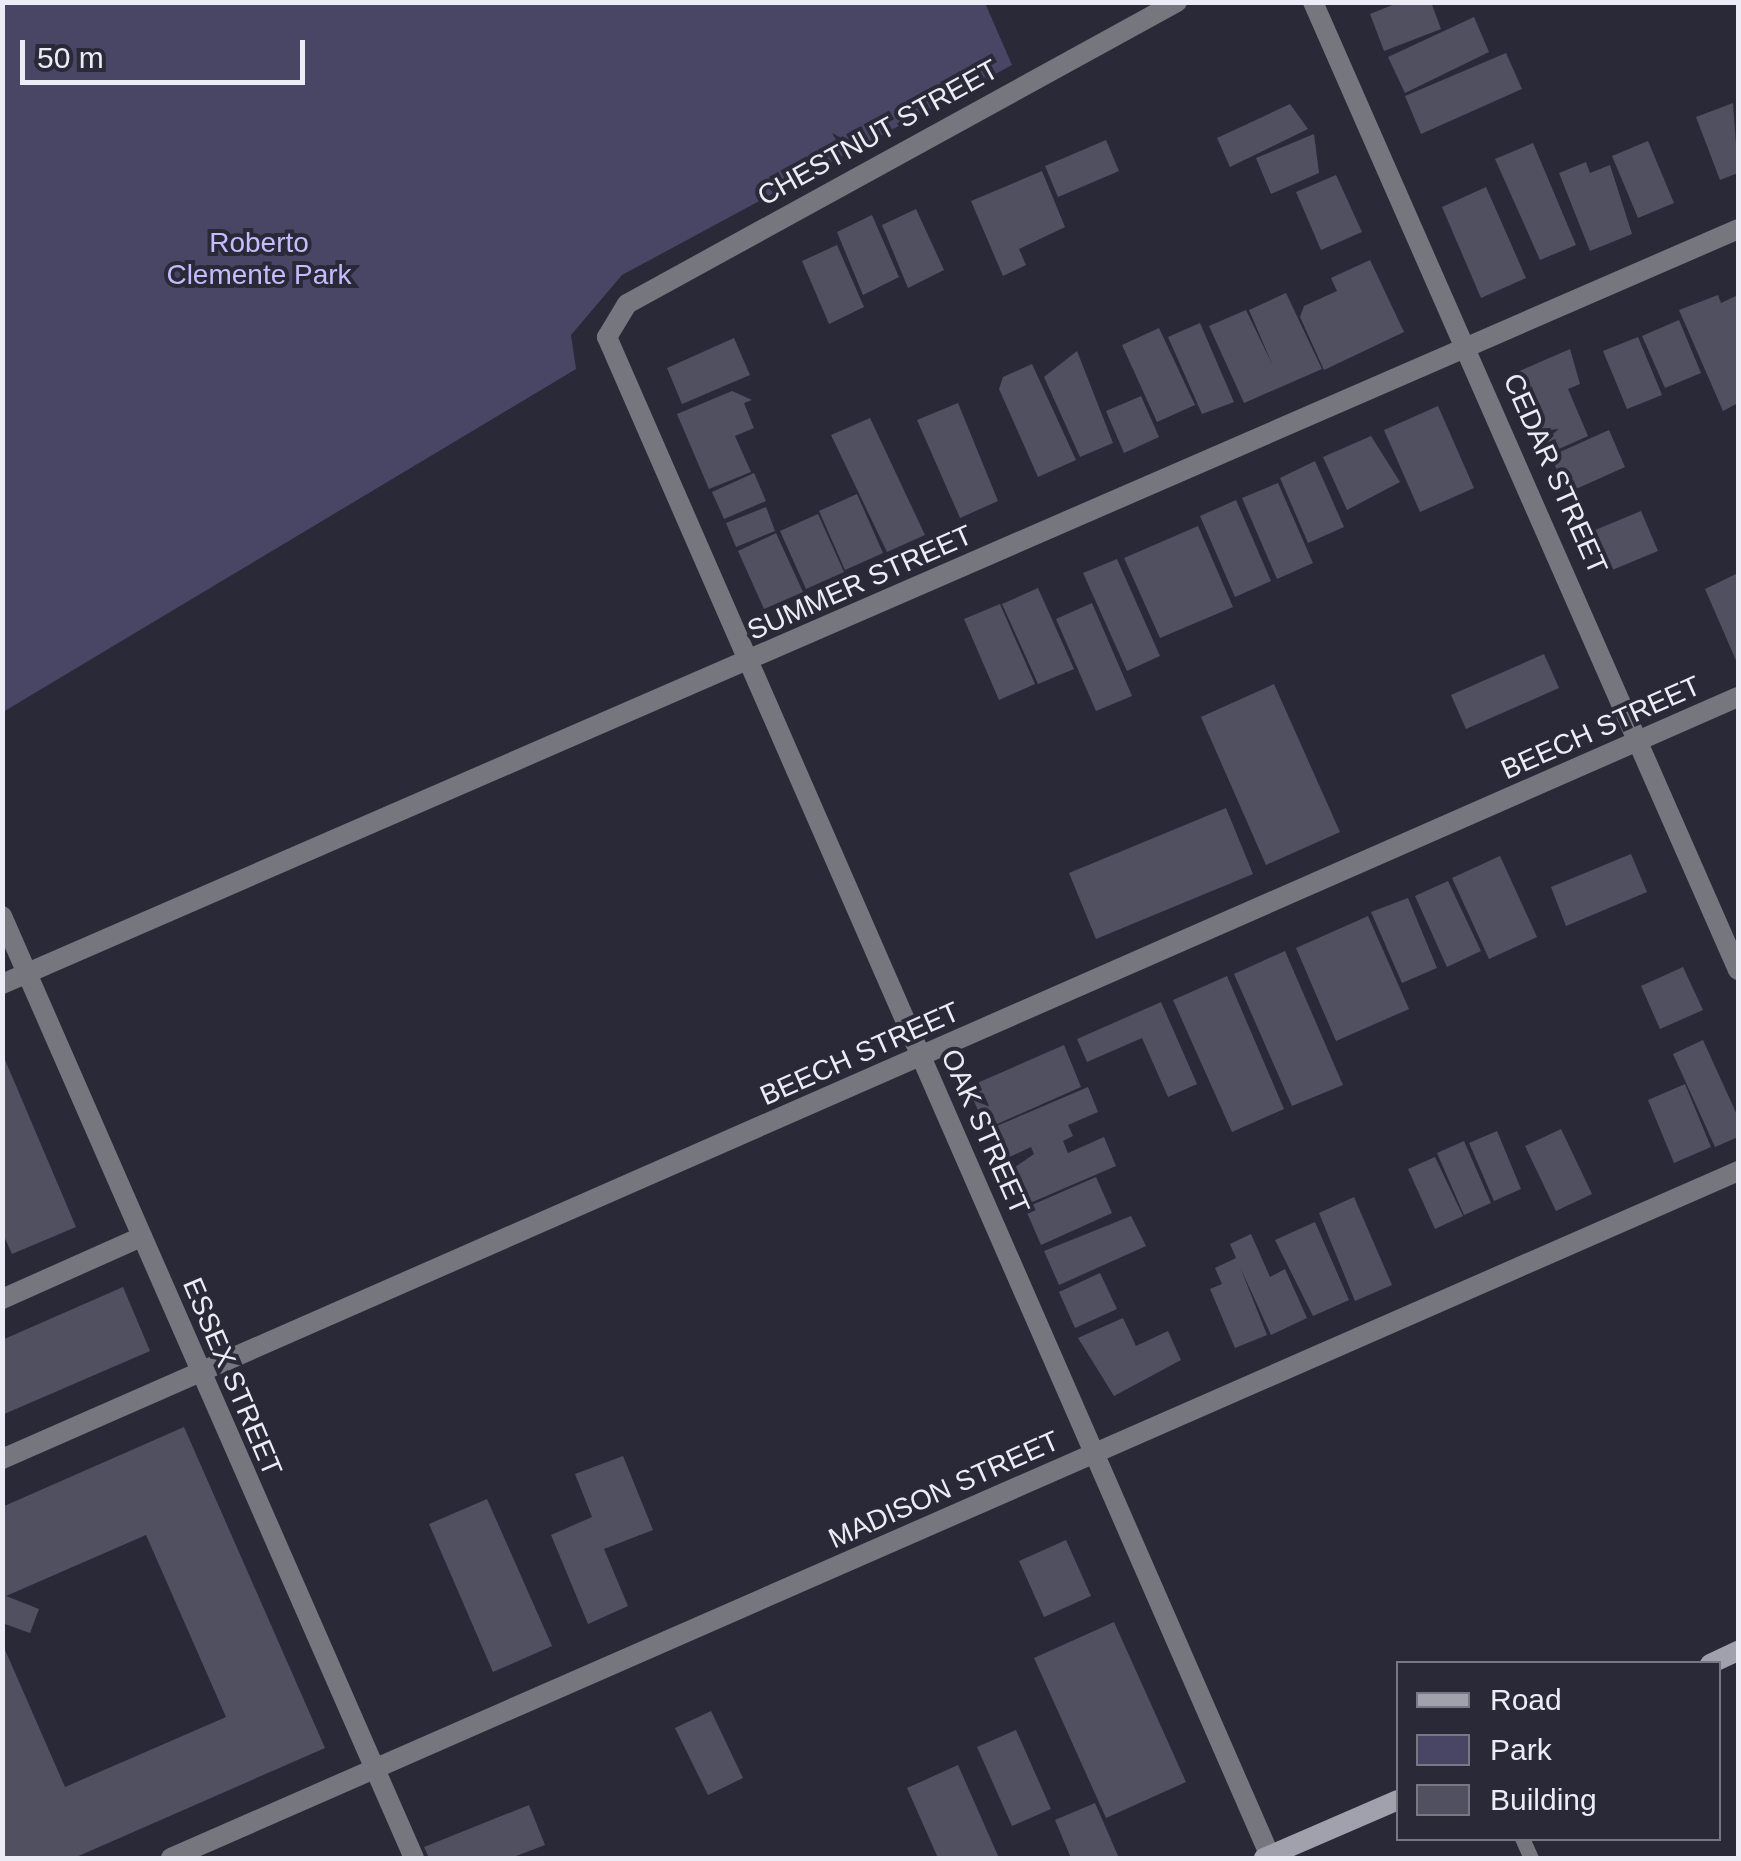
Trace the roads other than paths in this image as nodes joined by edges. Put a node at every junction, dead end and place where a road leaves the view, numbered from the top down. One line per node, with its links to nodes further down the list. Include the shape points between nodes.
1 (1177, 2): 4 (street, CHESTNUT STREET)
2 (1313, 2): 5 (street, CEDAR STREET)
3 (1738, 228): 5 (street, SUMMER STREET)
4 (610, 321): 6 (street, OAK STREET, via 611,351)
5 (1468, 346): 6 (street, SUMMER STREET); 8 (street, CEDAR STREET)
6 (748, 662): 11 (street, SUMMER STREET); 13 (street, OAK STREET)
7 (1738, 698): 8 (street, BEECH STREET)
8 (1640, 741): 10 (street, CEDAR STREET); 13 (street, BEECH STREET)
9 (2, 916): 11 (street, ESSEX STREET)
10 (1738, 970)
11 (28, 973): 12 (street, SUMMER STREET); 15 (street, ESSEX STREET)
12 (2, 984)
13 (922, 1057): 17 (street, BEECH STREET); 18 (street, OAK STREET)
14 (1738, 1171): 18 (street, MADISON STREET)
15 (141, 1236): 16 (street); 17 (street, ESSEX STREET)
16 (2, 1299)
17 (200, 1372): 19 (street, BEECH STREET); 20 (street, ESSEX STREET)
18 (1095, 1453): 20 (street, MADISON STREET); 22 (street, OAK STREET)
19 (2, 1459)
20 (373, 1771): 23 (street, MADISON STREET); 24 (street, ESSEX STREET)
21 (1396, 1801): 22 (main road)
22 (1267, 1857)
23 (171, 1858)
24 (414, 1858)

